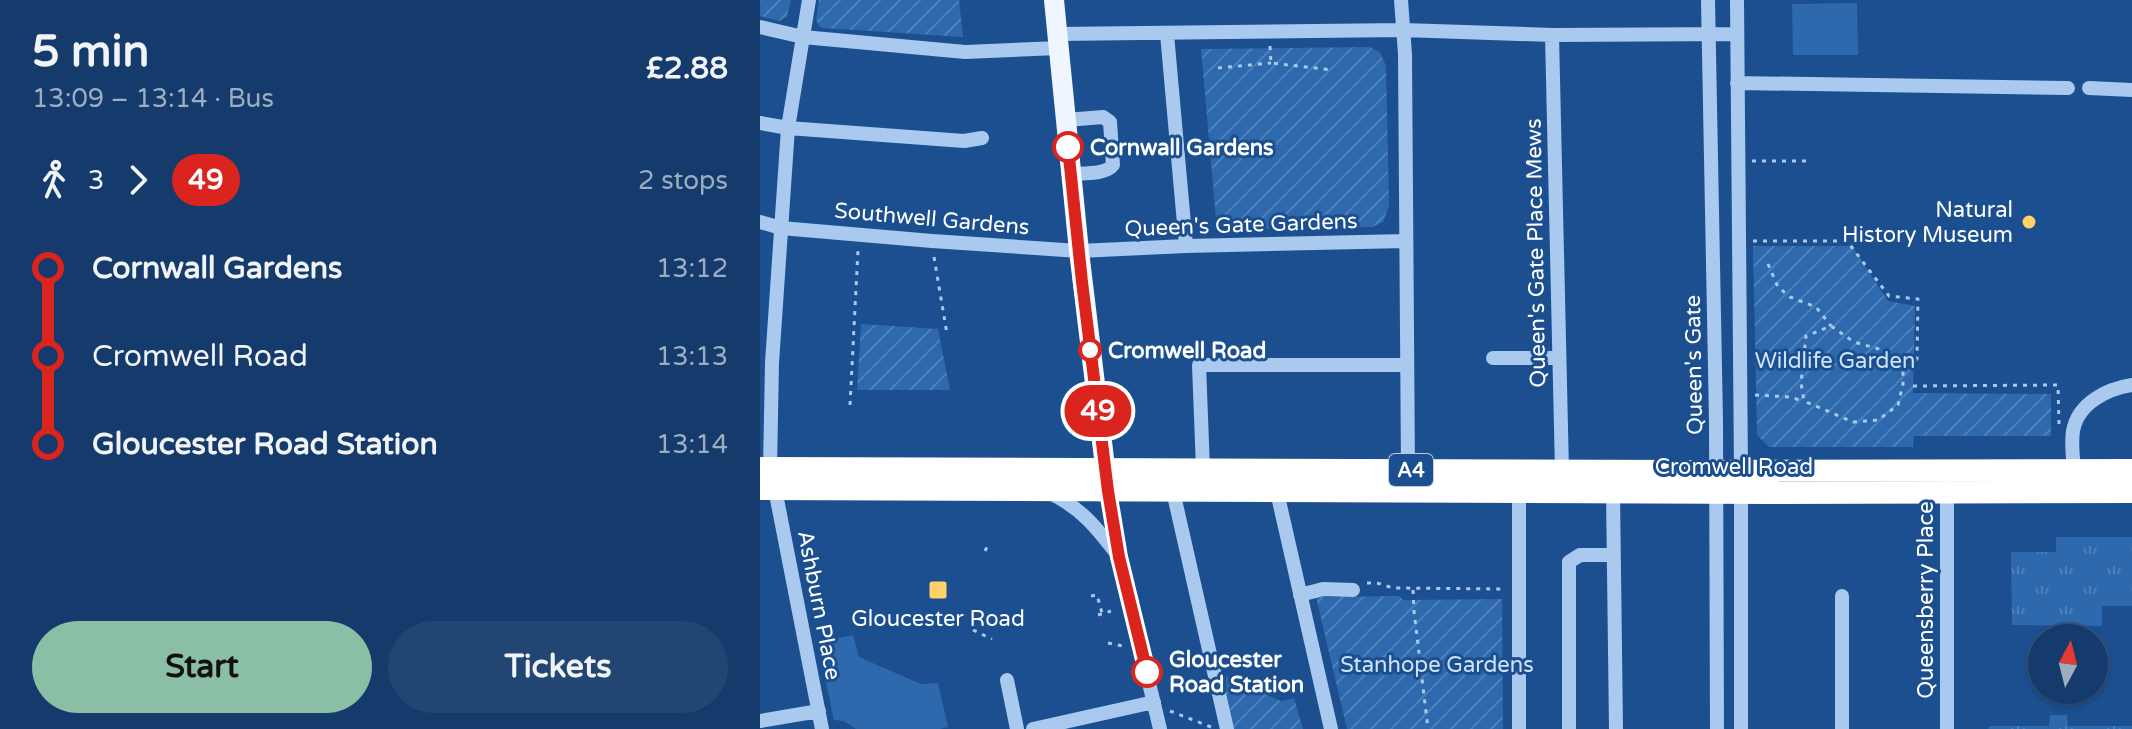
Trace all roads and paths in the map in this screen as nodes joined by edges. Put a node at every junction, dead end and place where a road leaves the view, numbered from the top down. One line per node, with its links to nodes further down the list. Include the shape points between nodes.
1 (809, 0): 12 (street)
2 (1054, 0): 13 (main road)
3 (1401, 0): 7 (street)
4 (1708, 0): 9 (street, Queen's Gate)
5 (1737, 0): 10 (street)
6 (760, 27): 12 (street)
7 (1403, 30): 8 (street); 11 (street); 33 (street)
8 (1167, 34): 13 (street); 35 (street)
9 (1708, 34): 10 (street); 11 (street); 59 (street, Queen's Gate)
10 (1736, 34): 18 (street)
11 (1552, 35): 41 (street, Queen's Gate Place Mews)
12 (803, 37): 13 (street, via 965,52); 24 (street, Ashburn Place)
13 (1058, 41): 22 (main road)
14 (1271, 48): 15 (path)
15 (1271, 63): 16 (path); 17 (path)
16 (1218, 68)
17 (1333, 70)
18 (1737, 83): 19 (street); 26 (street)
19 (2068, 88)
20 (2089, 88): 21 (street)
21 (2132, 90)
22 (1066, 120): 28 (main road); 28 (street, via 1103,117 1110,122 1112,168)
23 (760, 123): 24 (street)
24 (788, 128): 25 (street); 30 (street, Ashburn Place)
25 (982, 138)
26 (1738, 161): 27 (path); 34 (street)
27 (1808, 161)
28 (1071, 174): 36 (main road)
29 (760, 222): 30 (street, Southwell Gardens)
30 (781, 228): 31 (street, Southwell Gardens); 42 (street, Ashburn Place)
31 (859, 235): 32 (street, Southwell Gardens); 49 (path)
32 (932, 241): 36 (street, Southwell Gardens); 39 (path)
33 (1406, 241): 35 (street, Queen's Gate Gardens); 43 (street)
34 (1738, 241): 44 (path, via 1847,241 1889,296 1918,299 1917,359); 60 (street)
35 (1186, 246): 36 (street, Queen's Gate Gardens)
36 (1079, 251): 57 (main road)
37 (1768, 264): 38 (path, via 1778,287 1816,307)
38 (1831, 326): 44 (path, via 1854,342 1886,351); 48 (path, via 1806,336)
39 (947, 334)
40 (1493, 358): 41 (street)
41 (1559, 358): 55 (street, Queen's Gate Place Mews)
42 (766, 362): 56 (street, Ashburn Place)
43 (1407, 365): 51 (street, via 1199,365); 52 (street)
44 (1903, 368): 48 (path, via 1898,405 1878,420 1853,422)
45 (2132, 385): 53 (street, via 2106,392 2078,418)
46 (1913, 386): 50 (path, via 2058,385)
47 (1755, 395): 48 (path)
48 (1804, 401)
49 (850, 405)
50 (2059, 428)
51 (1203, 469): 52 (highway, Cromwell Road / A4); 57 (highway, Cromwell Road / A4)
52 (1408, 470): 55 (highway, Cromwell Road / A4)
53 (2074, 470): 54 (highway, Cromwell Road / A4); 58 (highway, Cromwell Road / A4)
54 (2132, 470)
55 (1562, 471): 59 (highway, Cromwell Road / A4)
56 (766, 478): 57 (highway, Cromwell Road / A4); 61 (highway, Cromwell Road / A4); 82 (street, Ashburn Place)
57 (1107, 480): 61 (highway, Cromwell Road / A4); 62 (highway, Cromwell Road / A4); 68 (street)
58 (1947, 481): 60 (highway, Cromwell Road / A4); 66 (highway, Cromwell Road / A4); 99 (street, Queensberry Place)
59 (1716, 482): 60 (highway, Cromwell Road / A4); 65 (highway, Cromwell Road / A4); 96 (street, Queen's Gate)
60 (1741, 482): 97 (street)
61 (1045, 491): 68 (street, via 1079,510)
62 (1173, 491): 63 (highway, Cromwell Road / A4); 90 (street)
63 (1277, 492): 64 (highway, Cromwell Road / A4); 72 (street)
64 (1519, 492): 65 (highway, Cromwell Road / A4); 93 (street)
65 (1613, 492): 67 (street)
66 (2132, 492)
67 (1614, 555): 94 (street, via 1580,555 1569,562); 95 (street)
68 (1119, 557): 81 (street)
69 (1358, 587): 70 (path, via 1377,583); 72 (street)
70 (1413, 588): 71 (path); 92 (path)
71 (1504, 589)
72 (1300, 595): 91 (street)
73 (1091, 596): 75 (path, via 1097,595 1100,614)
74 (1842, 596): 98 (street)
75 (1111, 611)
76 (973, 630): 77 (path)
77 (992, 639)
78 (1108, 643): 79 (path)
79 (1123, 646)
80 (1007, 680): 86 (street)
81 (1154, 702): 87 (street); 88 (street)
82 (819, 711): 84 (street); 85 (street, Ashburn Place)
83 (1170, 711): 89 (path)
84 (760, 721)
85 (822, 729)
86 (1017, 729)
87 (1033, 729)
88 (1160, 729)
89 (1215, 729)
90 (1227, 729)
91 (1331, 729)
92 (1428, 729)
93 (1519, 729)
94 (1569, 729)
95 (1616, 729)
96 (1717, 729)
97 (1741, 729)
98 (1842, 729)
99 (1947, 729)

